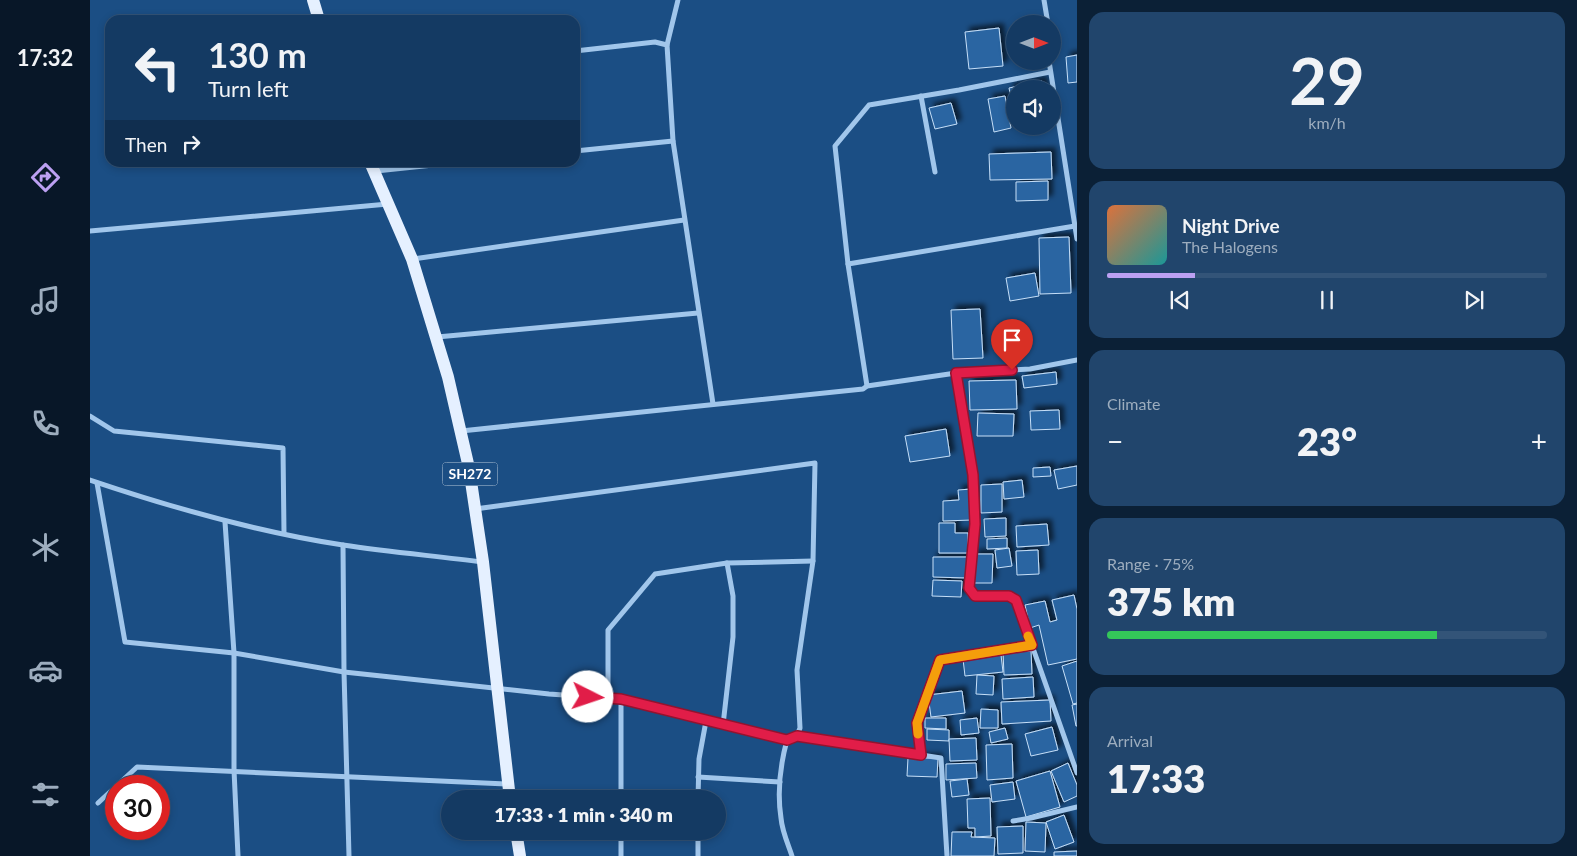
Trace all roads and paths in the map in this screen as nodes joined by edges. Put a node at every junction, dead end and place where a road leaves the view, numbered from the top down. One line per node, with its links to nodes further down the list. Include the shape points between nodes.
1 (313, 0): 4 (main road)
2 (678, 0): 6 (street)
3 (1044, 0): 5 (street)
4 (318, 15)
5 (1046, 15)
6 (667, 45): 7 (street, via 655,42); 10 (street)
7 (580, 50)
8 (1050, 72): 9 (street); 16 (street)
9 (921, 96): 13 (street); 20 (street, via 869,105 835,146)
10 (673, 141): 11 (street); 15 (street)
11 (580, 150)
12 (372, 167): 14 (main road, SH272)
13 (935, 172)
14 (388, 204): 17 (street); 19 (main road, SH272)
15 (684, 220): 19 (street); 21 (street)
16 (1075, 226): 18 (street); 20 (street)
17 (90, 231)
18 (1077, 239)
19 (412, 259): 22 (main road, SH272)
20 (848, 264): 25 (street)
21 (698, 312): 22 (street); 26 (street)
22 (436, 338): 28 (main road, SH272)
23 (1077, 360): 24 (street, via 1030,370)
24 (956, 373): 25 (street); 38 (street, via 973,475 975,524 969,588 975,596 1009,596 1016,600)
25 (867, 386): 26 (street, via 863,389)
26 (713, 404): 28 (street)
27 (90, 416): 33 (street, via 114,431 283,448)
28 (461, 431): 31 (main road, SH272)
29 (90, 480): 30 (street)
30 (98, 483): 32 (street); 39 (street, via 125,642)
31 (475, 509): 35 (street, via 815,463); 36 (main road, SH272)
32 (225, 522): 33 (street); 39 (street)
33 (284, 533): 34 (street)
34 (343, 545): 36 (street); 40 (street)
35 (813, 561): 37 (street); 46 (street, via 797,670 800,722)
36 (483, 562): 41 (main road, SH272)
37 (726, 563): 42 (street, via 655,574 608,630); 45 (street, via 733,596 733,637)
38 (1032, 645): 48 (street, via 940,660 917,723); 50 (street)
39 (234, 653): 40 (street); 49 (street)
40 (344, 672): 41 (street); 52 (street)
41 (496, 688): 42 (street); 54 (main road, SH272)
42 (608, 698): 43 (street)
43 (621, 699): 44 (street); 56 (street)
44 (706, 721): 45 (street); 51 (street)
45 (723, 725): 47 (street)
46 (797, 736): 47 (street); 48 (street)
47 (787, 740): 53 (street, via 780,765)
48 (921, 755): 70 (street, via 941,758)
49 (234, 770): 52 (street); 58 (street, via 137,767); 64 (street)
50 (1077, 772)
51 (698, 777): 53 (street); 57 (street)
52 (347, 778): 54 (street); 65 (street)
53 (780, 782): 69 (street, via 781,820)
54 (507, 784): 55 (main road, SH272)
55 (508, 790)
56 (621, 790)
57 (698, 790)
58 (98, 803)
59 (1077, 807): 60 (street)
60 (1013, 821)
61 (517, 840): 66 (main road)
62 (621, 840): 67 (street)
63 (698, 840): 68 (street)
64 (238, 856)
65 (349, 856)
66 (520, 856)
67 (621, 856)
68 (698, 856)
69 (792, 856)
70 (947, 856)

